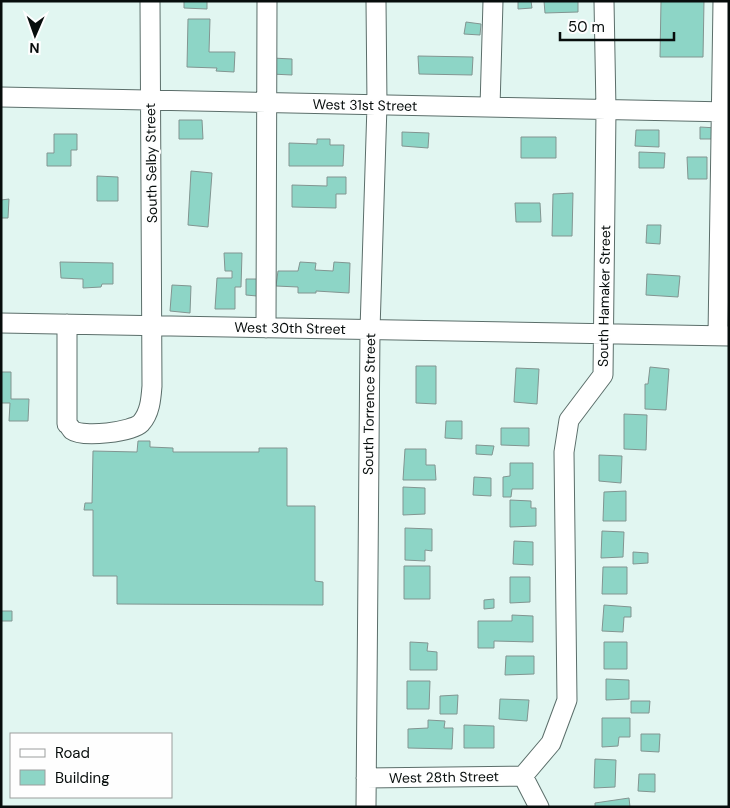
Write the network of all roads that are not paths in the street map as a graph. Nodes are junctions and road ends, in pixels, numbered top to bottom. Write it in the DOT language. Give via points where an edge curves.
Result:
graph roads {
  1 [pos="150,1"];
  2 [pos="267,1"];
  3 [pos="376,1"];
  4 [pos="493,1"];
  5 [pos="604,1"];
  6 [pos="723,1"];
  7 [pos="1,97"];
  8 [pos="150,100"];
  9 [pos="266,103"];
  10 [pos="377,105"];
  11 [pos="490,107"];
  12 [pos="606,110"];
  13 [pos="726,112"];
  14 [pos="1,323"];
  15 [pos="67,324"];
  16 [pos="153,326"];
  17 [pos="266,328"];
  18 [pos="370,330"];
  19 [pos="605,334"];
  20 [pos="724,336"];
  21 [pos="523,776"];
  22 [pos="366,778"];
  23 [pos="366,807"];
  24 [pos="539,807"];
  1 -- 8 [label="street, South Selby Street"];
  2 -- 9 [label="street"];
  3 -- 10 [label="street, South Torrence Street"];
  4 -- 11 [label="street"];
  5 -- 12 [label="street, South Hamaker Street"];
  6 -- 13 [label="street"];
  7 -- 8 [label="street, West 31st Street"];
  8 -- 9 [label="street, West 31st Street"];
  8 -- 16 [label="street, South Selby Street"];
  9 -- 10 [label="street, West 31st Street"];
  9 -- 17 [label="street"];
  10 -- 11 [label="street, West 31st Street"];
  10 -- 18 [label="street, South Torrence Street"];
  11 -- 12 [label="street, West 31st Street"];
  12 -- 13 [label="street, West 31st Street"];
  12 -- 19 [label="street, South Hamaker Street"];
  13 -- 20 [label="street"];
  14 -- 15 [label="street, West 30th Street"];
  15 -- 16 [label="street, West 30th Street"];
  15 -- 16 [label="street, South Selby Street" via="68,424 72,430 82,434 129,430 140,424 150,408"];
  16 -- 17 [label="street, West 30th Street"];
  17 -- 18 [label="street, West 30th Street"];
  18 -- 19 [label="street, West 30th Street"];
  18 -- 22 [label="street, South Torrence Street"];
  19 -- 20 [label="street, West 30th Street"];
  19 -- 21 [label="street, South Hamaker Street" via="603,375 568,420 564,452 567,700 551,743"];
  21 -- 22 [label="street, West 28th Street"];
  21 -- 24 [label="street"];
  22 -- 23 [label="street, South Torrence Street"];
}
